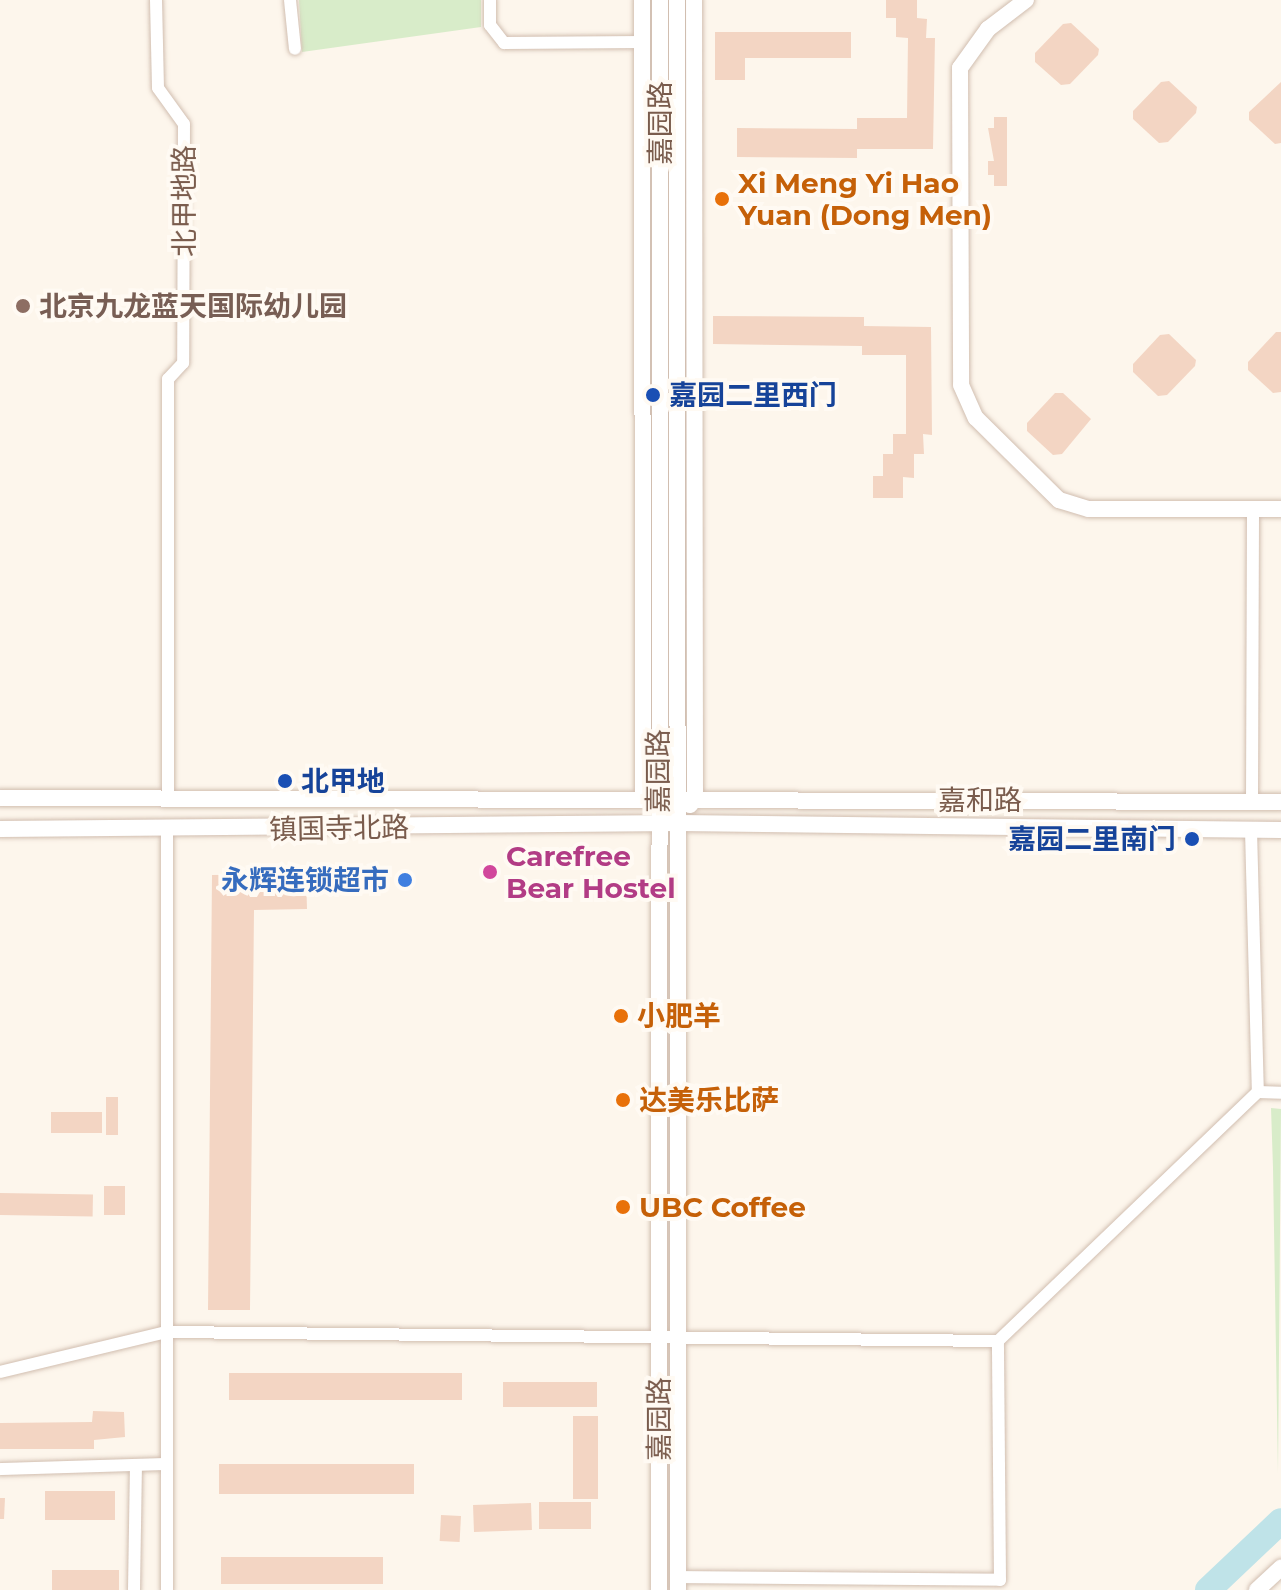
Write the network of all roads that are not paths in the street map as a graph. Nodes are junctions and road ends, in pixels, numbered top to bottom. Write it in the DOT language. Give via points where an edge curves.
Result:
graph roads {
  1 [pos="156,0"];
  2 [pos="290,0"];
  3 [pos="490,0"];
  4 [pos="642,0"];
  5 [pos="660,0"];
  6 [pos="677,0"];
  7 [pos="694,0"];
  8 [pos="1026,0"];
  9 [pos="642,42"];
  10 [pos="295,49"];
  11 [pos="1253,509"];
  12 [pos="1281,509"];
  13 [pos="650,797"];
  14 [pos="0,798"];
  15 [pos="168,798"];
  16 [pos="686,798"];
  17 [pos="1252,802"];
  18 [pos="1281,802"];
  19 [pos="679,823"];
  20 [pos="658,824"];
  21 [pos="0,829"];
  22 [pos="167,830"];
  23 [pos="1251,830"];
  24 [pos="1281,830"];
  25 [pos="1258,1092"];
  26 [pos="1281,1093"];
  27 [pos="167,1332"];
  28 [pos="658,1337"];
  29 [pos="677,1337"];
  30 [pos="998,1341"];
  31 [pos="0,1372"];
  32 [pos="167,1464"];
  33 [pos="136,1465"];
  34 [pos="0,1469"];
  35 [pos="1281,1568"];
  36 [pos="678,1583"];
  37 [pos="134,1590"];
  38 [pos="167,1590"];
  39 [pos="659,1590"];
  40 [pos="1257,1590"];
  1 -- 15 [label="street, 北甲地路" via="158,88 184,124 183,363 168,379"];
  2 -- 10 [label="street"];
  3 -- 9 [label="street" via="490,25 504,43"];
  4 -- 9 [label="street"];
  5 -- 13 [label="street, 嘉园路"];
  6 -- 16 [label="street, 嘉园路"];
  7 -- 16 [label="street"];
  8 -- 11 [label="street" via="988,29 960,68 961,385 976,418 1059,500 1089,509"];
  9 -- 13 [label="street"];
  11 -- 12 [label="street"];
  11 -- 17 [label="street"];
  13 -- 15 [label="street, 镇国寺北路"];
  13 -- 16 [label="street, 镇国寺北路"];
  13 -- 20 [label="street, 嘉园路"];
  14 -- 15 [label="street, 镇国寺北路"];
  16 -- 17 [label="street, 嘉和路"];
  16 -- 19 [label="street, 嘉园路"];
  17 -- 18 [label="street, 嘉和路"];
  19 -- 20 [label="street, 镇国寺北路"];
  19 -- 23 [label="street, 嘉和路"];
  19 -- 29 [label="street, 嘉园路"];
  20 -- 22 [label="street, 镇国寺北路"];
  20 -- 28 [label="street, 嘉园路"];
  21 -- 22 [label="street, 镇国寺北路"];
  22 -- 27 [label="street"];
  23 -- 24 [label="street, 嘉和路"];
  23 -- 25 [label="street"];
  25 -- 26 [label="street"];
  25 -- 30 [label="street"];
  27 -- 28 [label="street"];
  27 -- 31 [label="street"];
  27 -- 32 [label="street"];
  28 -- 29 [label="street"];
  28 -- 39 [label="street, 嘉园路"];
  29 -- 30 [label="street"];
  29 -- 36 [label="street, 嘉园路"];
  30 -- 36 [label="street" via="1000,1580"];
  32 -- 33 [label="street"];
  32 -- 38 [label="street"];
  33 -- 34 [label="street"];
  33 -- 37 [label="street"];
  35 -- 40 [label="street"];
}
